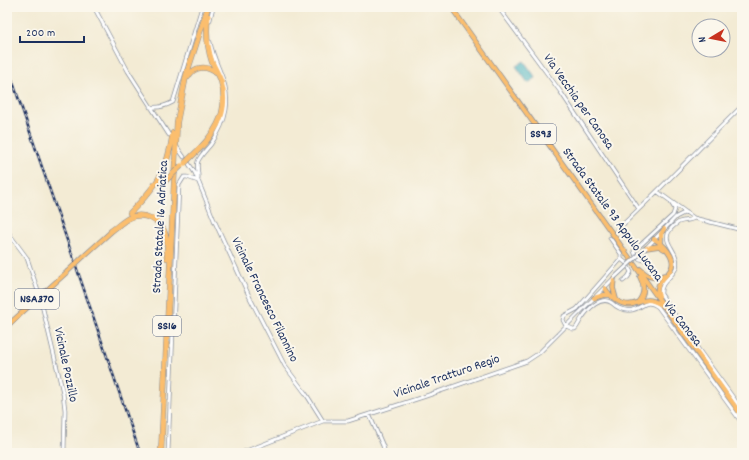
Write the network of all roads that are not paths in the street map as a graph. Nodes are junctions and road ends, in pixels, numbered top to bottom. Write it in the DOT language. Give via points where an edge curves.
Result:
graph roads {
  1 [pos="94,7"];
  2 [pos="202,7"];
  3 [pos="208,7"];
  4 [pos="213,7"];
  5 [pos="451,7"];
  6 [pos="498,7"];
  7 [pos="218,75"];
  8 [pos="180,105"];
  9 [pos="742,106"];
  10 [pos="150,107"];
  11 [pos="174,128"];
  12 [pos="169,135"];
  13 [pos="177,147"];
  14 [pos="186,162"];
  15 [pos="198,181"];
  16 [pos="658,192"];
  17 [pos="670,201"];
  18 [pos="681,208"];
  19 [pos="639,209"];
  20 [pos="686,212"];
  21 [pos="130,213"];
  22 [pos="676,217"];
  23 [pos="694,218"];
  24 [pos="664,229"];
  25 [pos="617,230"];
  26 [pos="742,230"];
  27 [pos="7,231"];
  28 [pos="111,231"];
  29 [pos="610,238"];
  30 [pos="654,238"];
  31 [pos="660,245"];
  32 [pos="646,248"];
  33 [pos="621,259"];
  34 [pos="644,259"];
  35 [pos="631,261"];
  36 [pos="167,265"];
  37 [pos="667,274"];
  38 [pos="614,278"];
  39 [pos="623,281"];
  40 [pos="605,288"];
  41 [pos="38,291"];
  42 [pos="612,295"];
  43 [pos="594,298"];
  44 [pos="637,303"];
  45 [pos="42,306"];
  46 [pos="665,307"];
  47 [pos="7,326"];
  48 [pos="566,326"];
  49 [pos="742,410"];
  50 [pos="369,414"];
  51 [pos="742,416"];
  52 [pos="324,421"];
  53 [pos="742,423"];
  54 [pos="64,453"];
  55 [pos="160,453"];
  56 [pos="168,453"];
  57 [pos="241,453"];
  58 [pos="385,453"];
  1 -- 10 [label="street" via="121,61"];
  2 -- 10 [label="street" via="173,102"];
  3 -- 7 [label="highway" via="207,41"];
  3 -- 8 [label="highway, Strada Statale 16 Adriatica / SS16" via="186,76"];
  3 -- 11 [label="highway, Strada Statale 16 Adriatica / SS16" via="184,76"];
  4 -- 15 [label="street" via="209,38 213,57 226,86 226,102 219,129 198,162"];
  5 -- 35 [label="main road, Strada Statale 93 Appulo Lucana / SS93"];
  6 -- 19 [label="street, Via Vecchia per Canosa" via="560,91"];
  7 -- 8 [label="highway, SS16" via="212,69 206,68 193,71 188,77"];
  7 -- 14 [label="highway" via="223,99 220,119 210,139"];
  8 -- 55 [label="highway, Strada Statale 16 Adriatica / SS16" via="175,152"];
  9 -- 16 [label="street" via="700,146"];
  10 -- 12 [label="street"];
  11 -- 21 [label="highway, SS16" via="162,174 154,187"];
  11 -- 36 [label="highway, Strada Statale 16 Adriatica / SS16"];
  13 -- 14 [label="street, Vicinale Francesco Filannino"];
  14 -- 15 [label="street, Vicinale Francesco Filannino"];
  14 -- 21 [label="highway, bridge"];
  15 -- 52 [label="street, Vicinale Francesco Filannino" via="236,267 285,366"];
  15 -- 56 [label="street" via="184,177 179,185"];
  16 -- 17 [label="street"];
  16 -- 19 [label="street"];
  17 -- 18 [label="street"];
  17 -- 34 [label="street" via="675,209 673,215 634,251 640,260"];
  18 -- 20 [label="street"];
  18 -- 22 [label="street"];
  19 -- 25 [label="street"];
  20 -- 22 [label="street"];
  20 -- 23 [label="street"];
  21 -- 28 [label="main road, NSA370"];
  22 -- 24 [label="street, Vicinale Tratturo Regio"];
  23 -- 26 [label="street"];
  23 -- 49 [label="street, Via Canosa" via="679,223 670,230 666,238 675,253 676,265 673,274 663,283 661,294"];
  24 -- 30 [label="street, Vicinale Tratturo Regio"];
  24 -- 31 [label="main road"];
  27 -- 41 [label="street" via="27,258"];
  28 -- 36 [label="highway, SS16" via="132,217 152,218 166,235"];
  28 -- 47 [label="main road, NSA370, bridge"];
  29 -- 33 [label="street" via="621,254"];
  30 -- 31 [label="main road"];
  30 -- 32 [label="street, Vicinale Tratturo Regio"];
  31 -- 32 [label="main road"];
  31 -- 37 [label="main road" via="667,250 672,259 671,269"];
  32 -- 38 [label="street, Vicinale Tratturo Regio, bridge"];
  33 -- 39 [label="street" via="630,272"];
  33 -- 48 [label="street" via="577,309 564,316"];
  35 -- 37 [label="main road" via="652,278"];
  35 -- 44 [label="main road" via="643,281 644,294"];
  35 -- 46 [label="main road, Strada Statale 93 Appulo Lucana / SS93"];
  36 -- 55 [label="highway, Strada Statale 16 Adriatica / SS16"];
  37 -- 46 [label="main road" via="658,287"];
  38 -- 40 [label="street, Vicinale Tratturo Regio"];
  38 -- 42 [label="main road"];
  40 -- 42 [label="main road"];
  40 -- 43 [label="street, Vicinale Tratturo Regio"];
  42 -- 43 [label="main road"];
  42 -- 44 [label="main road" via="626,305"];
  43 -- 48 [label="street, Vicinale Tratturo Regio"];
  44 -- 46 [label="main road" via="652,300"];
  45 -- 54 [label="street, Vicinale Pozzillo" via="64,399"];
  46 -- 51 [label="main road, Strada Statale 93 Appulo Lucana / SS93"];
  48 -- 50 [label="street, Vicinale Tratturo Regio" via="539,353 527,360"];
  48 -- 53 [label="street, Via Canosa" via="575,329 585,314 601,301 607,300 617,307 628,310 647,304 658,307"];
  50 -- 52 [label="street, Vicinale Tratturo Regio" via="348,421"];
  50 -- 58 [label="street"];
  52 -- 57 [label="street"];
}
